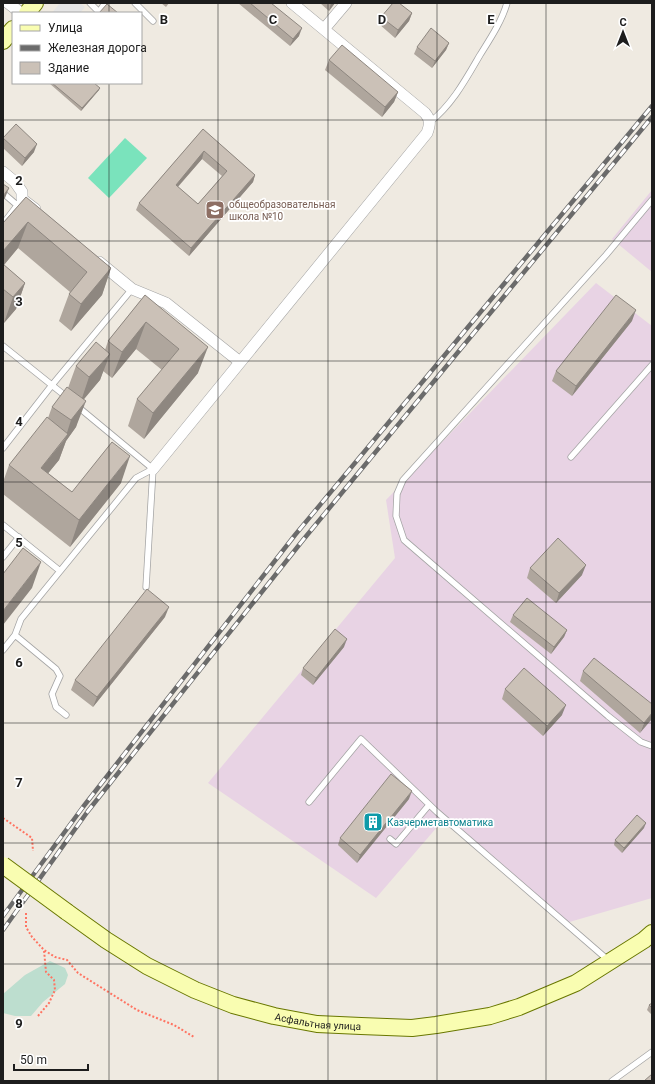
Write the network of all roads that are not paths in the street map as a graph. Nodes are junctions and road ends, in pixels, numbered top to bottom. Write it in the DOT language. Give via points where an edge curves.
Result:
graph roads {
  1 [pos="8,3"];
  2 [pos="35,3"];
  3 [pos="90,3"];
  4 [pos="105,3"];
  5 [pos="135,3"];
  6 [pos="292,3"];
  7 [pos="346,3"];
  8 [pos="508,3"];
  9 [pos="20,12"];
  10 [pos="28,12"];
  11 [pos="98,12"];
  12 [pos="153,21"];
  13 [pos="324,29"];
  14 [pos="12,30"];
  15 [pos="3,41"];
  16 [pos="430,122"];
  17 [pos="3,172"];
  18 [pos="3,192"];
  19 [pos="652,200"];
  20 [pos="20,202"];
  21 [pos="40,214"];
  22 [pos="3,224"];
  23 [pos="89,254"];
  24 [pos="132,289"];
  25 [pos="3,346"];
  26 [pos="240,362"];
  27 [pos="652,365"];
  28 [pos="52,385"];
  29 [pos="3,448"];
  30 [pos="570,457"];
  31 [pos="152,469"];
  32 [pos="3,525"];
  33 [pos="19,537"];
  34 [pos="3,558"];
  35 [pos="60,571"];
  36 [pos="146,586"];
  37 [pos="15,635"];
  38 [pos="3,650"];
  39 [pos="66,715"];
  40 [pos="652,746"];
  41 [pos="309,802"];
  42 [pos="429,805"];
  43 [pos="390,839"];
  44 [pos="3,865"];
  45 [pos="652,933"];
  46 [pos="610,961"];
  47 [pos="652,1052"];
  48 [pos="612,1081"];
  1 -- 9 [label="street"];
  2 -- 10 [label="main road"];
  3 -- 11 [label="lane"];
  4 -- 11 [label="lane"];
  5 -- 12 [label="lane"];
  6 -- 13 [label="street"];
  7 -- 13 [label="street"];
  8 -- 16 [label="lane" via="466,80 448,105"];
  13 -- 16 [label="street" via="425,113"];
  14 -- 15 [label="main road"];
  16 -- 26 [label="street" via="427,133"];
  17 -- 20 [label="street" via="22,192"];
  18 -- 20 [label="lane"];
  19 -- 40 [label="lane" via="403,480 397,494 396,516 404,540 608,716 642,742"];
  20 -- 21 [label="street"];
  20 -- 22 [label="lane"];
  23 -- 24 [label="street"];
  24 -- 26 [label="street" via="166,303"];
  24 -- 28 [label="lane"];
  25 -- 28 [label="lane"];
  26 -- 31 [label="street"];
  27 -- 30 [label="lane"];
  28 -- 29 [label="lane"];
  28 -- 31 [label="lane"];
  31 -- 35 [label="lane" via="136,478"];
  31 -- 36 [label="lane"];
  32 -- 33 [label="lane"];
  33 -- 34 [label="lane"];
  33 -- 35 [label="lane"];
  35 -- 37 [label="lane" via="20,619"];
  37 -- 38 [label="lane"];
  37 -- 39 [label="lane" via="56,669 60,676 52,694 56,707"];
  41 -- 42 [label="lane" via="361,739"];
  42 -- 43 [label="lane" via="396,844"];
  42 -- 46 [label="lane"];
  44 -- 46 [label="main road, Асфальтная улица, bridge" via="106,940 147,966 194,990 233,1005 317,1024 412,1028 490,1016 519,1007 576,982"];
  45 -- 46 [label="main road, Асфальтная улица"];
  47 -- 48 [label="lane"];
}
